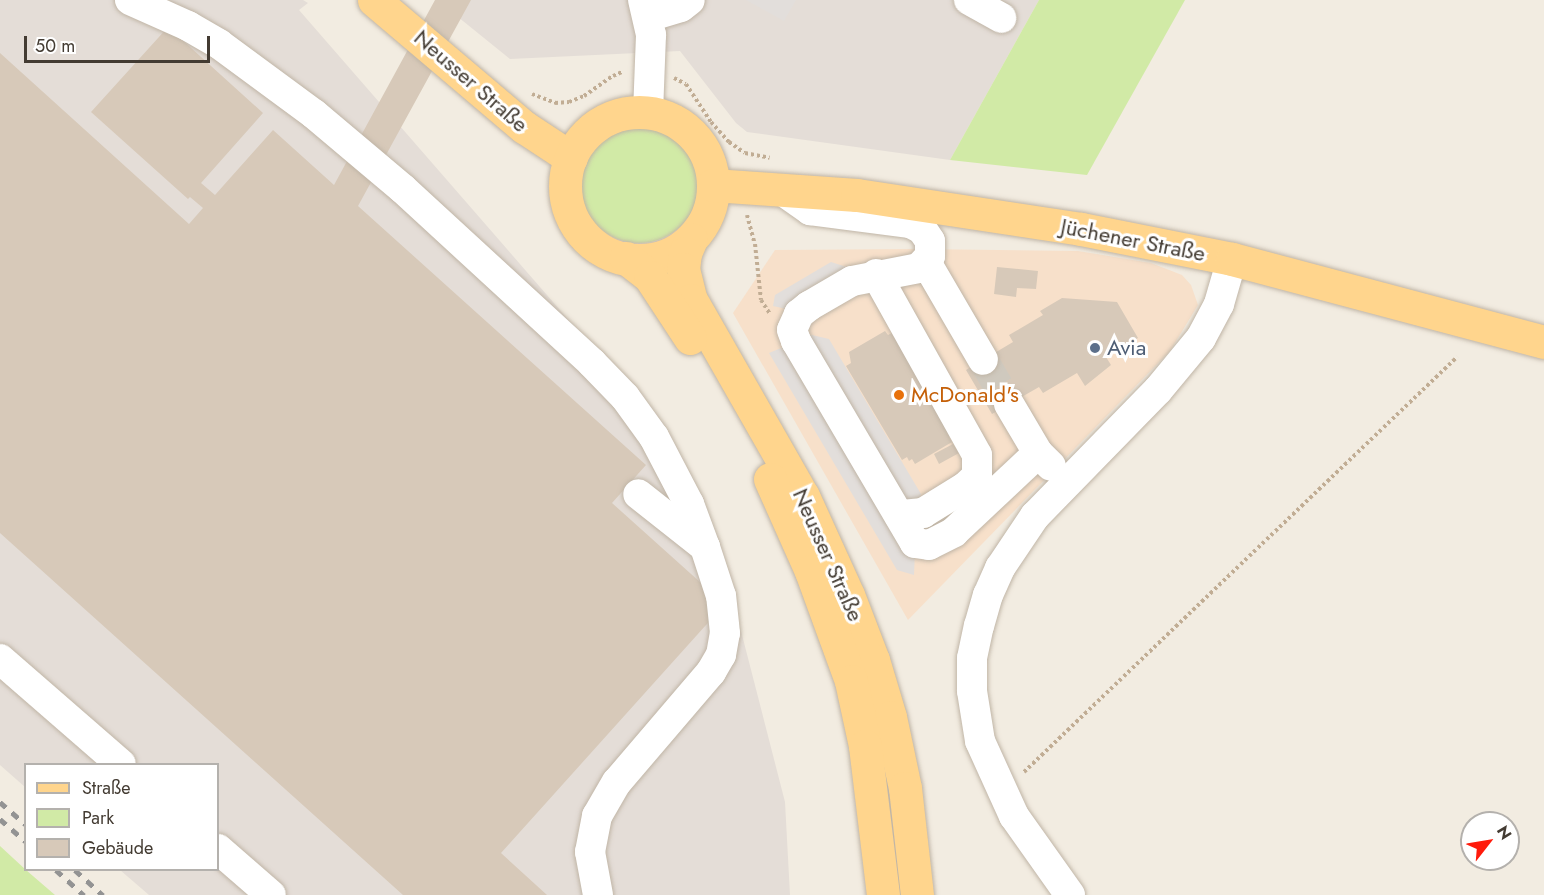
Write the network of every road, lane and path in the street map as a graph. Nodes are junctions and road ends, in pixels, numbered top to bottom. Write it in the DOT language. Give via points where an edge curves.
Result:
graph roads {
  1 [pos="130,0"];
  2 [pos="374,0"];
  3 [pos="690,0"];
  4 [pos="969,0"];
  5 [pos="645,8"];
  6 [pos="1001,18"];
  7 [pos="650,75"];
  8 [pos="527,91"];
  9 [pos="648,112"];
  10 [pos="750,154"];
  11 [pos="571,158"];
  12 [pos="778,174"];
  13 [pos="713,185"];
  14 [pos="746,187"];
  15 [pos="690,239"];
  16 [pos="626,258"];
  17 [pos="1232,259"];
  18 [pos="932,273"];
  19 [pos="876,274"];
  20 [pos="896,308"];
  21 [pos="793,324"];
  22 [pos="1544,342"];
  23 [pos="1457,357"];
  24 [pos="983,360"];
  25 [pos="1009,404"];
  26 [pos="1038,453"];
  27 [pos="1066,482"];
  28 [pos="638,494"];
  29 [pos="899,515"];
  30 [pos="705,547"];
  31 [pos="0,659"];
  32 [pos="119,763"];
  33 [pos="1002,793"];
  34 [pos="219,850"];
  35 [pos="271,895"];
  36 [pos="598,895"];
  37 [pos="883,895"];
  38 [pos="917,895"];
  39 [pos="1070,895"];
  1 -- 30 [label="street" via="219,44 314,114 403,189 592,363 625,397 654,437 689,504"];
  2 -- 11 [label="main road, Neusser Straße" via="525,127"];
  3 -- 5 [label="street" via="681,6"];
  4 -- 6 [label="street"];
  5 -- 7 [label="street" via="651,35"];
  7 -- 8 [label="path" via="618,73 569,102 548,101"];
  7 -- 9 [label="street"];
  7 -- 10 [label="path" via="681,80 725,139"];
  9 -- 11 [label="main road" via="627,112 598,125 579,143"];
  9 -- 13 [label="main road" via="669,118 694,137 706,154"];
  10 -- 12 [label="path"];
  10 -- 14 [label="path"];
  11 -- 16 [label="main road" via="566,194 573,217 595,245"];
  12 -- 14 [label="main road, Jüchener Straße"];
  12 -- 17 [label="main road, Jüchener Straße" via="873,197 1025,220"];
  12 -- 18 [label="street" via="810,210 903,221 922,229 930,241"];
  13 -- 14 [label="main road, Jüchener Straße"];
  13 -- 15 [label="main road" via="708,214"];
  14 -- 21 [label="path" via="746,210 755,244 761,300 772,316"];
  15 -- 16 [label="main road" via="663,255"];
  15 -- 38 [label="main road, Neusser Straße" via="683,269 692,300 806,503 873,660 905,788"];
  16 -- 37 [label="main road, Neusser Straße" via="654,282 715,380 764,466 812,571 844,656 859,713"];
  17 -- 22 [label="main road, Jüchener Straße"];
  17 -- 27 [label="street" via="1215,314 1191,350 1158,390"];
  18 -- 19 [label="street" via="914,270"];
  18 -- 20 [label="street"];
  18 -- 24 [label="street"];
  19 -- 20 [label="street"];
  19 -- 21 [label="street" via="831,292 809,306"];
  20 -- 29 [label="street" via="977,455 978,476 923,513"];
  21 -- 29 [label="street" via="796,341"];
  23 -- 33 [label="path"];
  25 -- 26 [label="street"];
  26 -- 27 [label="street"];
  26 -- 29 [label="street" via="962,525 938,542 917,545"];
  27 -- 33 [label="street" via="1026,529 1000,568 976,640 972,691 976,725"];
  28 -- 30 [label="street"];
  30 -- 36 [label="street" via="725,621 721,655 704,683 605,799 591,844 591,871"];
  31 -- 32 [label="street"];
  33 -- 39 [label="street" via="1033,846"];
  34 -- 35 [label="street"];
}
